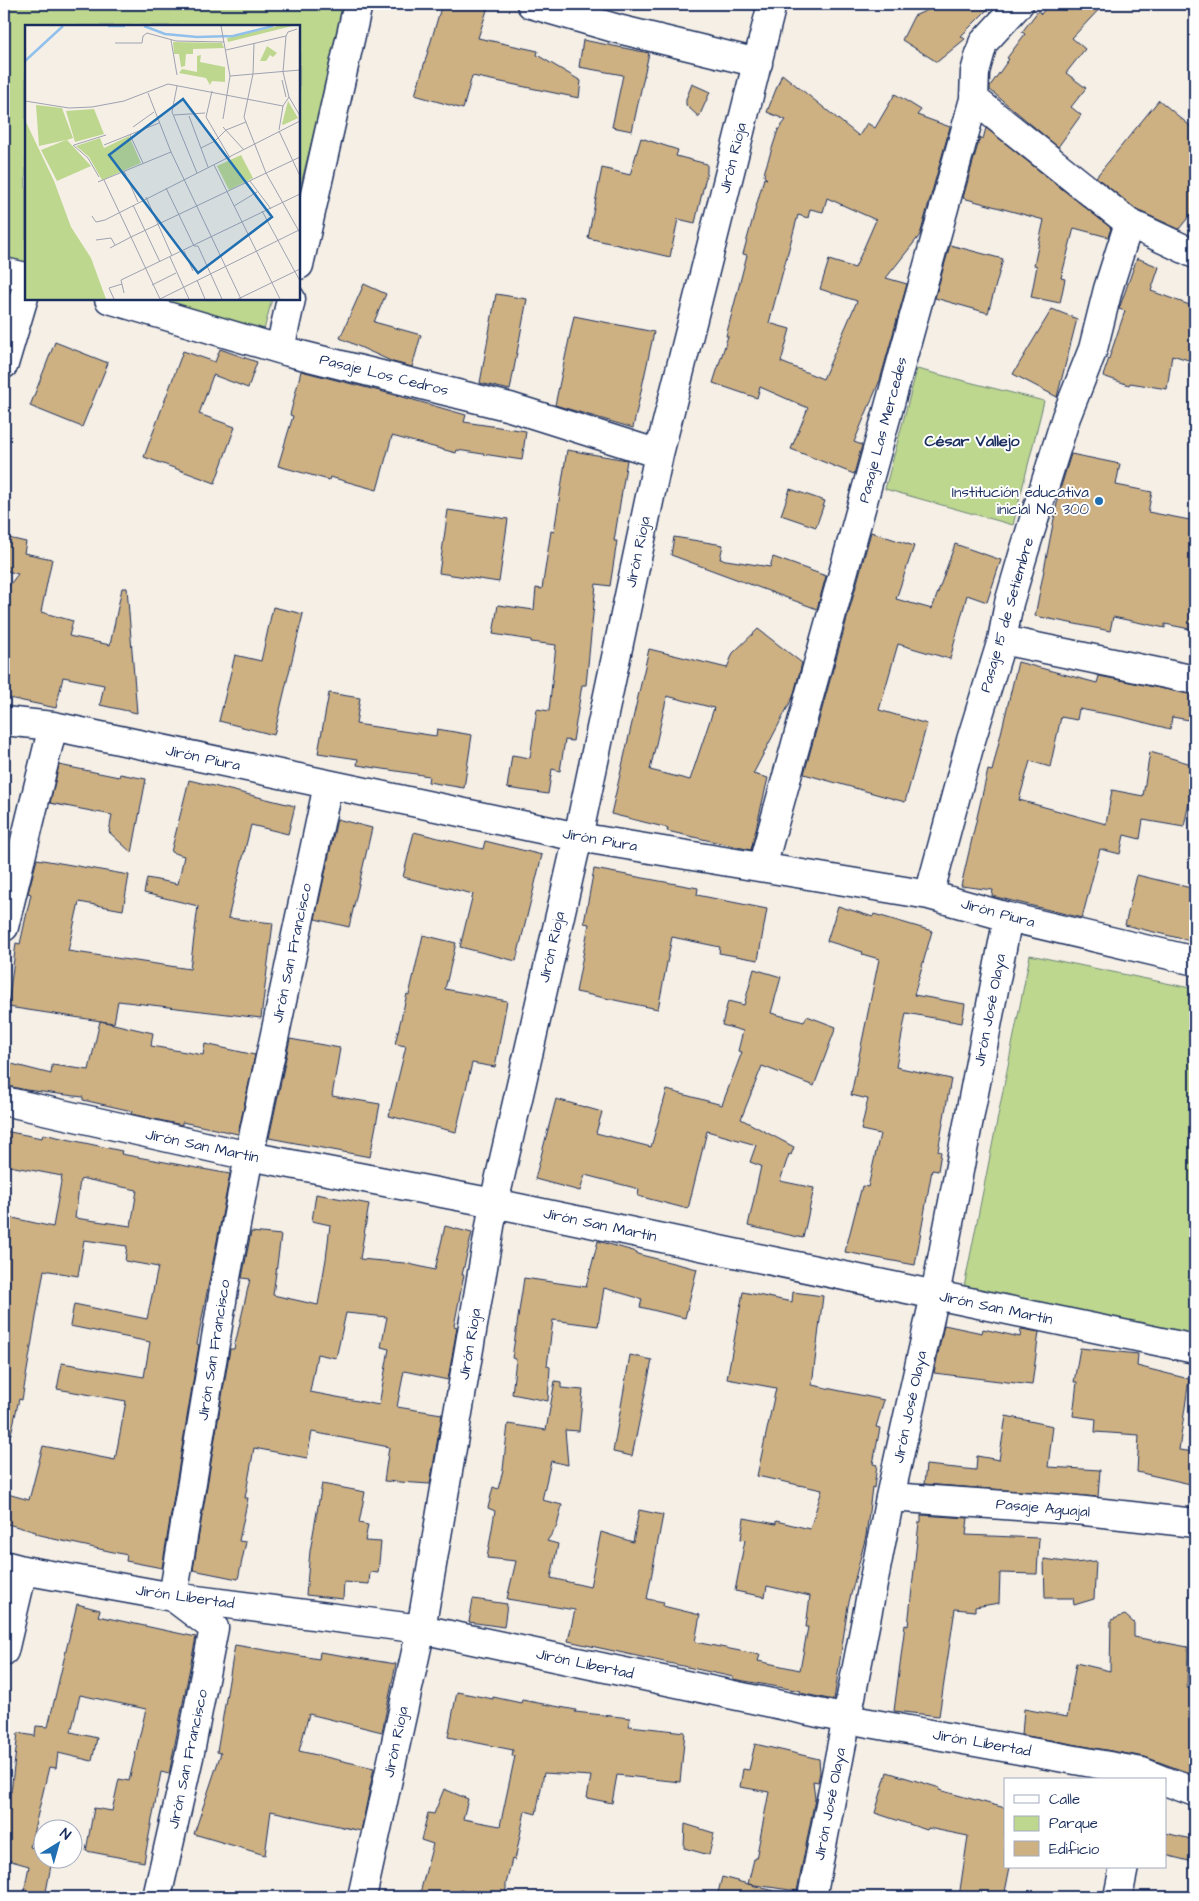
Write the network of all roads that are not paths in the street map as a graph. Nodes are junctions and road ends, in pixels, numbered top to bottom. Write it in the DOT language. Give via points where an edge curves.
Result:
graph roads {
  1 [pos="358,4"];
  2 [pos="531,4"];
  3 [pos="772,4"];
  4 [pos="1019,4"];
  5 [pos="758,63"];
  6 [pos="974,99"];
  7 [pos="1129,222"];
  8 [pos="1195,254"];
  9 [pos="300,261"];
  10 [pos="4,272"];
  11 [pos="25,277"];
  12 [pos="25,293"];
  13 [pos="112,300"];
  14 [pos="291,300"];
  15 [pos="280,349"];
  16 [pos="4,364"];
  17 [pos="659,454"];
  18 [pos="1002,640"];
  19 [pos="1195,680"];
  20 [pos="4,721"];
  21 [pos="53,726"];
  22 [pos="328,785"];
  23 [pos="578,837"];
  24 [pos="762,867"];
  25 [pos="929,895"];
  26 [pos="1008,917"];
  27 [pos="4,927"];
  28 [pos="1195,961"];
  29 [pos="4,1101"];
  30 [pos="249,1156"];
  31 [pos="494,1203"];
  32 [pos="935,1295"];
  33 [pos="1195,1349"];
  34 [pos="890,1497"];
  35 [pos="1195,1523"];
  36 [pos="14,1568"];
  37 [pos="173,1597"];
  38 [pos="421,1630"];
  39 [pos="4,1651"];
  40 [pos="847,1719"];
  41 [pos="1153,1778"];
  42 [pos="1166,1782"];
  43 [pos="1195,1792"];
  44 [pos="1124,1868"];
  45 [pos="157,1897"];
  46 [pos="362,1897"];
  47 [pos="812,1897"];
  48 [pos="1118,1897"];
  1 -- 9 [label="street"];
  2 -- 5 [label="street"];
  3 -- 5 [label="street, Jirón Rioja"];
  4 -- 6 [label="street, Pasaje Las Mercedes" via="983,43 975,72"];
  5 -- 17 [label="street, Jirón Rioja"];
  6 -- 7 [label="street"];
  6 -- 24 [label="street, Pasaje Las Mercedes"];
  7 -- 8 [label="street"];
  7 -- 18 [label="street, Pasaje 15 de Setiembre" via="1093,349 1066,418 1023,555"];
  10 -- 11 [label="street"];
  12 -- 16 [label="street"];
  13 -- 15 [label="street, Pasaje Los Cedros"];
  14 -- 15 [label="street"];
  15 -- 17 [label="street, Pasaje Los Cedros" via="510,407"];
  17 -- 23 [label="street, Jirón Rioja"];
  18 -- 19 [label="street"];
  18 -- 25 [label="street, Pasaje 15 de Setiembre"];
  20 -- 21 [label="street, Jirón Piura"];
  21 -- 22 [label="street, Jirón Piura"];
  21 -- 27 [label="street"];
  22 -- 23 [label="street, Jirón Piura"];
  22 -- 30 [label="street, Jirón San Francisco"];
  23 -- 24 [label="street, Jirón Piura"];
  23 -- 31 [label="street, Jirón Rioja"];
  24 -- 25 [label="street, Jirón Piura"];
  25 -- 26 [label="street, Jirón Piura"];
  26 -- 28 [label="street, Jirón Piura"];
  26 -- 32 [label="street, Jirón José Olaya"];
  29 -- 30 [label="street, Jirón San Martín"];
  30 -- 31 [label="street, Jirón San Martín"];
  30 -- 37 [label="street, Jirón San Francisco"];
  31 -- 32 [label="street, Jirón San Martín"];
  31 -- 38 [label="street, Jirón Rioja"];
  32 -- 33 [label="street, Jirón San Martín"];
  32 -- 34 [label="street, Jirón José Olaya"];
  34 -- 35 [label="street, Pasaje Aguajal" via="1076,1510"];
  34 -- 40 [label="street, Jirón José Olaya"];
  36 -- 37 [label="street, Jirón Libertad"];
  36 -- 39 [label="street"];
  37 -- 38 [label="street, Jirón Libertad"];
  37 -- 45 [label="street, Jirón San Francisco" via="214,1628"];
  38 -- 40 [label="street, Jirón Libertad"];
  38 -- 46 [label="street, Jirón Rioja"];
  40 -- 41 [label="street, Jirón Libertad"];
  40 -- 47 [label="street, Jirón José Olaya"];
  42 -- 43 [label="street, Jirón Libertad"];
  44 -- 48 [label="street"];
}
